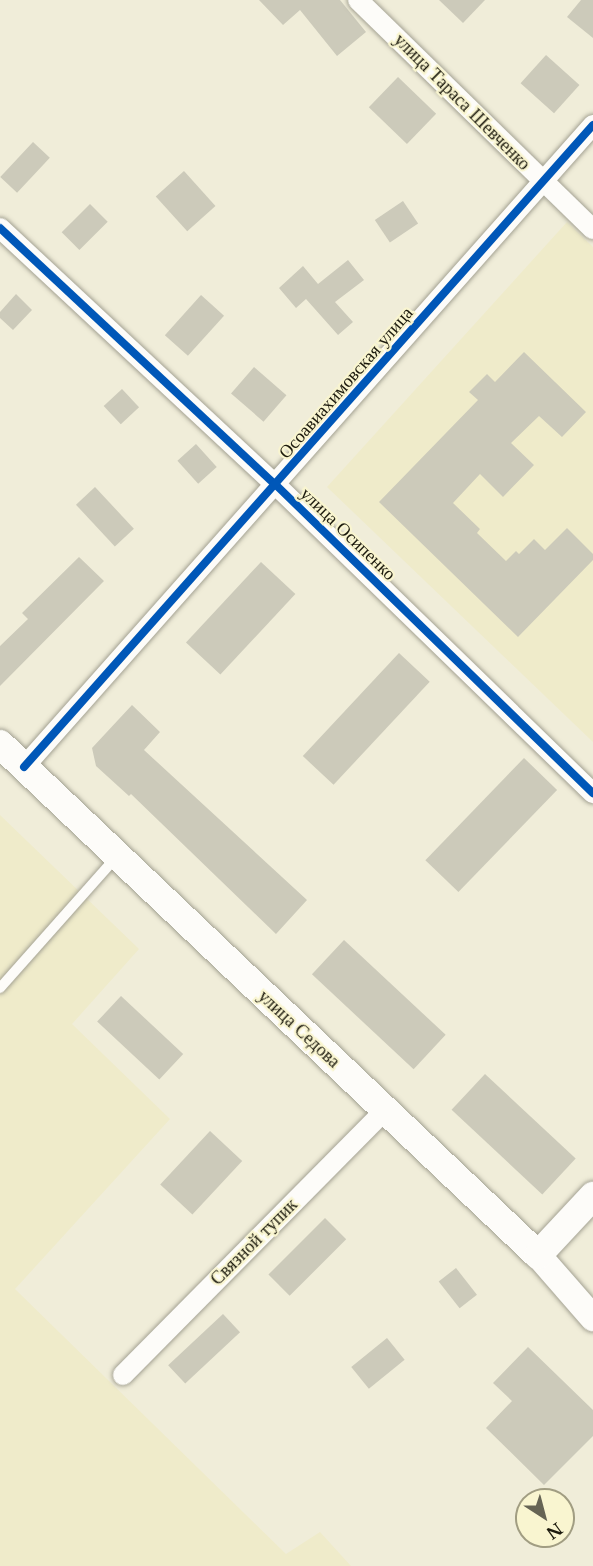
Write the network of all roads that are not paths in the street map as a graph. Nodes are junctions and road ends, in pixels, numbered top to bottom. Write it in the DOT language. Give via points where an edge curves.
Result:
graph roads {
  1 [pos="358,0"];
  2 [pos="593,126"];
  3 [pos="543,182"];
  4 [pos="0,228"];
  5 [pos="593,229"];
  6 [pos="276,485"];
  7 [pos="0,744"];
  8 [pos="24,767"];
  9 [pos="593,793"];
  10 [pos="117,856"];
  11 [pos="0,988"];
  12 [pos="385,1110"];
  13 [pos="593,1196"];
  14 [pos="538,1255"];
  15 [pos="593,1318"];
  16 [pos="123,1375"];
  1 -- 3 [label="street, улица Тараса Шевченко"];
  2 -- 3 [label="street, Осоавиахимовская улица"];
  3 -- 5 [label="street, улица Тараса Шевченко"];
  3 -- 6 [label="street, Осоавиахимовская улица"];
  4 -- 6 [label="street, улица Осипенко"];
  6 -- 8 [label="street, Осоавиахимовская улица"];
  6 -- 9 [label="street, улица Осипенко"];
  7 -- 8 [label="main road, улица Седова"];
  8 -- 10 [label="main road, улица Седова"];
  10 -- 11 [label="lane"];
  10 -- 12 [label="main road, улица Седова"];
  12 -- 14 [label="main road, улица Седова"];
  12 -- 16 [label="street, Связной тупик"];
  13 -- 14 [label="main road"];
  14 -- 15 [label="street, улица Седова"];
}
